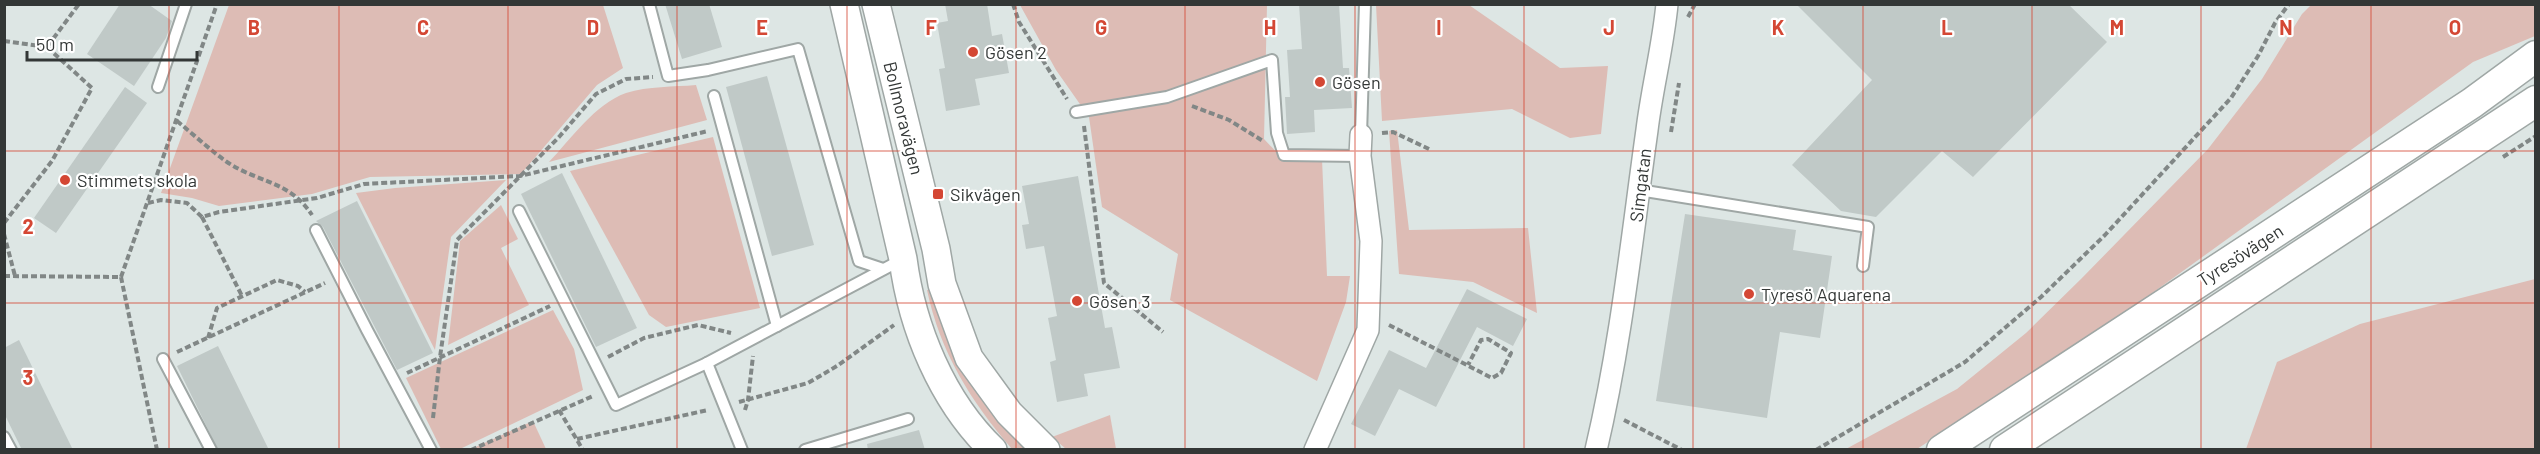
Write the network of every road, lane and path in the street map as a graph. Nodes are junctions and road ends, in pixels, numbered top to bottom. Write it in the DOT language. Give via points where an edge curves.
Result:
graph roads {
  1 [pos="79,4"];
  2 [pos="186,4"];
  3 [pos="217,4"];
  4 [pos="649,4"];
  5 [pos="844,4"];
  6 [pos="876,4"];
  7 [pos="1013,4"];
  8 [pos="1365,4"];
  9 [pos="1667,4"];
  10 [pos="2289,4"];
  11 [pos="4,42"];
  12 [pos="47,47"];
  13 [pos="2535,56"];
  14 [pos="158,87"];
  15 [pos="714,96"];
  16 [pos="1167,97"];
  17 [pos="2535,101"];
  18 [pos="1076,112"];
  19 [pos="177,121"];
  20 [pos="724,127"];
  21 [pos="1393,132"];
  22 [pos="1360,145"];
  23 [pos="1429,149"];
  24 [pos="1284,154"];
  25 [pos="1639,190"];
  26 [pos="302,200"];
  27 [pos="148,203"];
  28 [pos="519,211"];
  29 [pos="202,217"];
  30 [pos="4,223"];
  31 [pos="316,230"];
  32 [pos="4,234"];
  33 [pos="936,249"];
  34 [pos="893,264"];
  35 [pos="1863,266"];
  36 [pos="4,276"];
  37 [pos="15,276"];
  38 [pos="339,276"];
  39 [pos="121,277"];
  40 [pos="305,292"];
  41 [pos="242,296"];
  42 [pos="563,301"];
  43 [pos="896,324"];
  44 [pos="777,326"];
  45 [pos="1368,330"];
  46 [pos="1163,332"];
  47 [pos="208,338"];
  48 [pos="163,359"];
  49 [pos="707,363"];
  50 [pos="1467,365"];
  51 [pos="140,370"];
  52 [pos="393,380"];
  53 [pos="616,405"];
  54 [pos="725,406"];
  55 [pos="559,410"];
  56 [pos="1604,417"];
  57 [pos="908,419"];
  58 [pos="4,437"];
  59 [pos="577,439"];
  60 [pos="11,450"];
  61 [pos="156,450"];
  62 [pos="211,450"];
  63 [pos="432,450"];
  64 [pos="471,450"];
  65 [pos="583,450"];
  66 [pos="742,450"];
  67 [pos="806,450"];
  68 [pos="993,450"];
  69 [pos="1046,450"];
  70 [pos="1315,450"];
  71 [pos="1596,450"];
  72 [pos="1682,450"];
  73 [pos="1816,450"];
  74 [pos="1942,450"];
  75 [pos="2005,450"];
  1 -- 12 [label="path"];
  2 -- 14 [label="lane"];
  3 -- 19 [label="path"];
  4 -- 34 [label="lane" via="668,76 798,49 859,261"];
  5 -- 34 [label="street, Bollmoravägen"];
  6 -- 33 [label="street, Bollmoravägen"];
  7 -- 18 [label="path" via="1031,42"];
  8 -- 22 [label="lane"];
  9 -- 25 [label="street, Simgatan"];
  10 -- 73 [label="path" via="2231,98 2105,235 2041,297 1965,363"];
  11 -- 12 [label="path"];
  12 -- 30 [label="path" via="92,88 52,161"];
  13 -- 74 [label="main road, Tyresövägen" via="2422,136"];
  15 -- 20 [label="lane"];
  16 -- 18 [label="lane"];
  16 -- 24 [label="path" via="1229,120"];
  16 -- 24 [label="lane" via="1272,60 1277,133"];
  17 -- 75 [label="main road, Tyresövägen"];
  18 -- 46 [label="path" via="1086,129 1104,283"];
  19 -- 26 [label="path" via="228,162"];
  19 -- 27 [label="path"];
  20 -- 26 [label="path" via="520,176 364,184"];
  20 -- 44 [label="lane"];
  21 -- 23 [label="path"];
  22 -- 24 [label="lane"];
  22 -- 45 [label="street" via="1371,241"];
  25 -- 35 [label="lane" via="1868,227"];
  25 -- 56 [label="street, Simgatan"];
  26 -- 29 [label="path"];
  26 -- 31 [label="path"];
  27 -- 29 [label="path" via="187,203"];
  27 -- 39 [label="path"];
  28 -- 42 [label="lane"];
  29 -- 41 [label="path"];
  31 -- 38 [label="lane"];
  32 -- 37 [label="path"];
  33 -- 34 [label="street"];
  33 -- 69 [label="street, Bollmoravägen" via="942,284 969,358 1009,413"];
  34 -- 44 [label="lane"];
  34 -- 68 [label="street, Bollmoravägen" via="908,291 935,369 956,405"];
  36 -- 37 [label="path"];
  37 -- 39 [label="path"];
  38 -- 40 [label="path"];
  38 -- 52 [label="lane"];
  39 -- 51 [label="path"];
  40 -- 41 [label="path" via="277,280"];
  40 -- 47 [label="path"];
  41 -- 47 [label="path" via="217,308"];
  42 -- 52 [label="path"];
  42 -- 53 [label="lane"];
  43 -- 54 [label="path" via="808,383"];
  44 -- 49 [label="lane"];
  45 -- 50 [label="path" via="1387,325 1398,328"];
  45 -- 70 [label="street"];
  47 -- 48 [label="path"];
  48 -- 51 [label="path"];
  48 -- 62 [label="lane"];
  49 -- 53 [label="lane"];
  49 -- 54 [label="lane"];
  50 -- 50 [label="path" via="1492,378 1501,374 1511,353 1488,339 1481,340"];
  51 -- 61 [label="path"];
  52 -- 63 [label="lane"];
  53 -- 55 [label="path" via="591,395"];
  54 -- 59 [label="path"];
  54 -- 66 [label="lane"];
  55 -- 59 [label="path"];
  55 -- 64 [label="path"];
  56 -- 71 [label="street, Simgatan"];
  56 -- 72 [label="path" via="1620,418"];
  57 -- 67 [label="lane"];
  58 -- 60 [label="lane"];
  59 -- 65 [label="path"];
}
